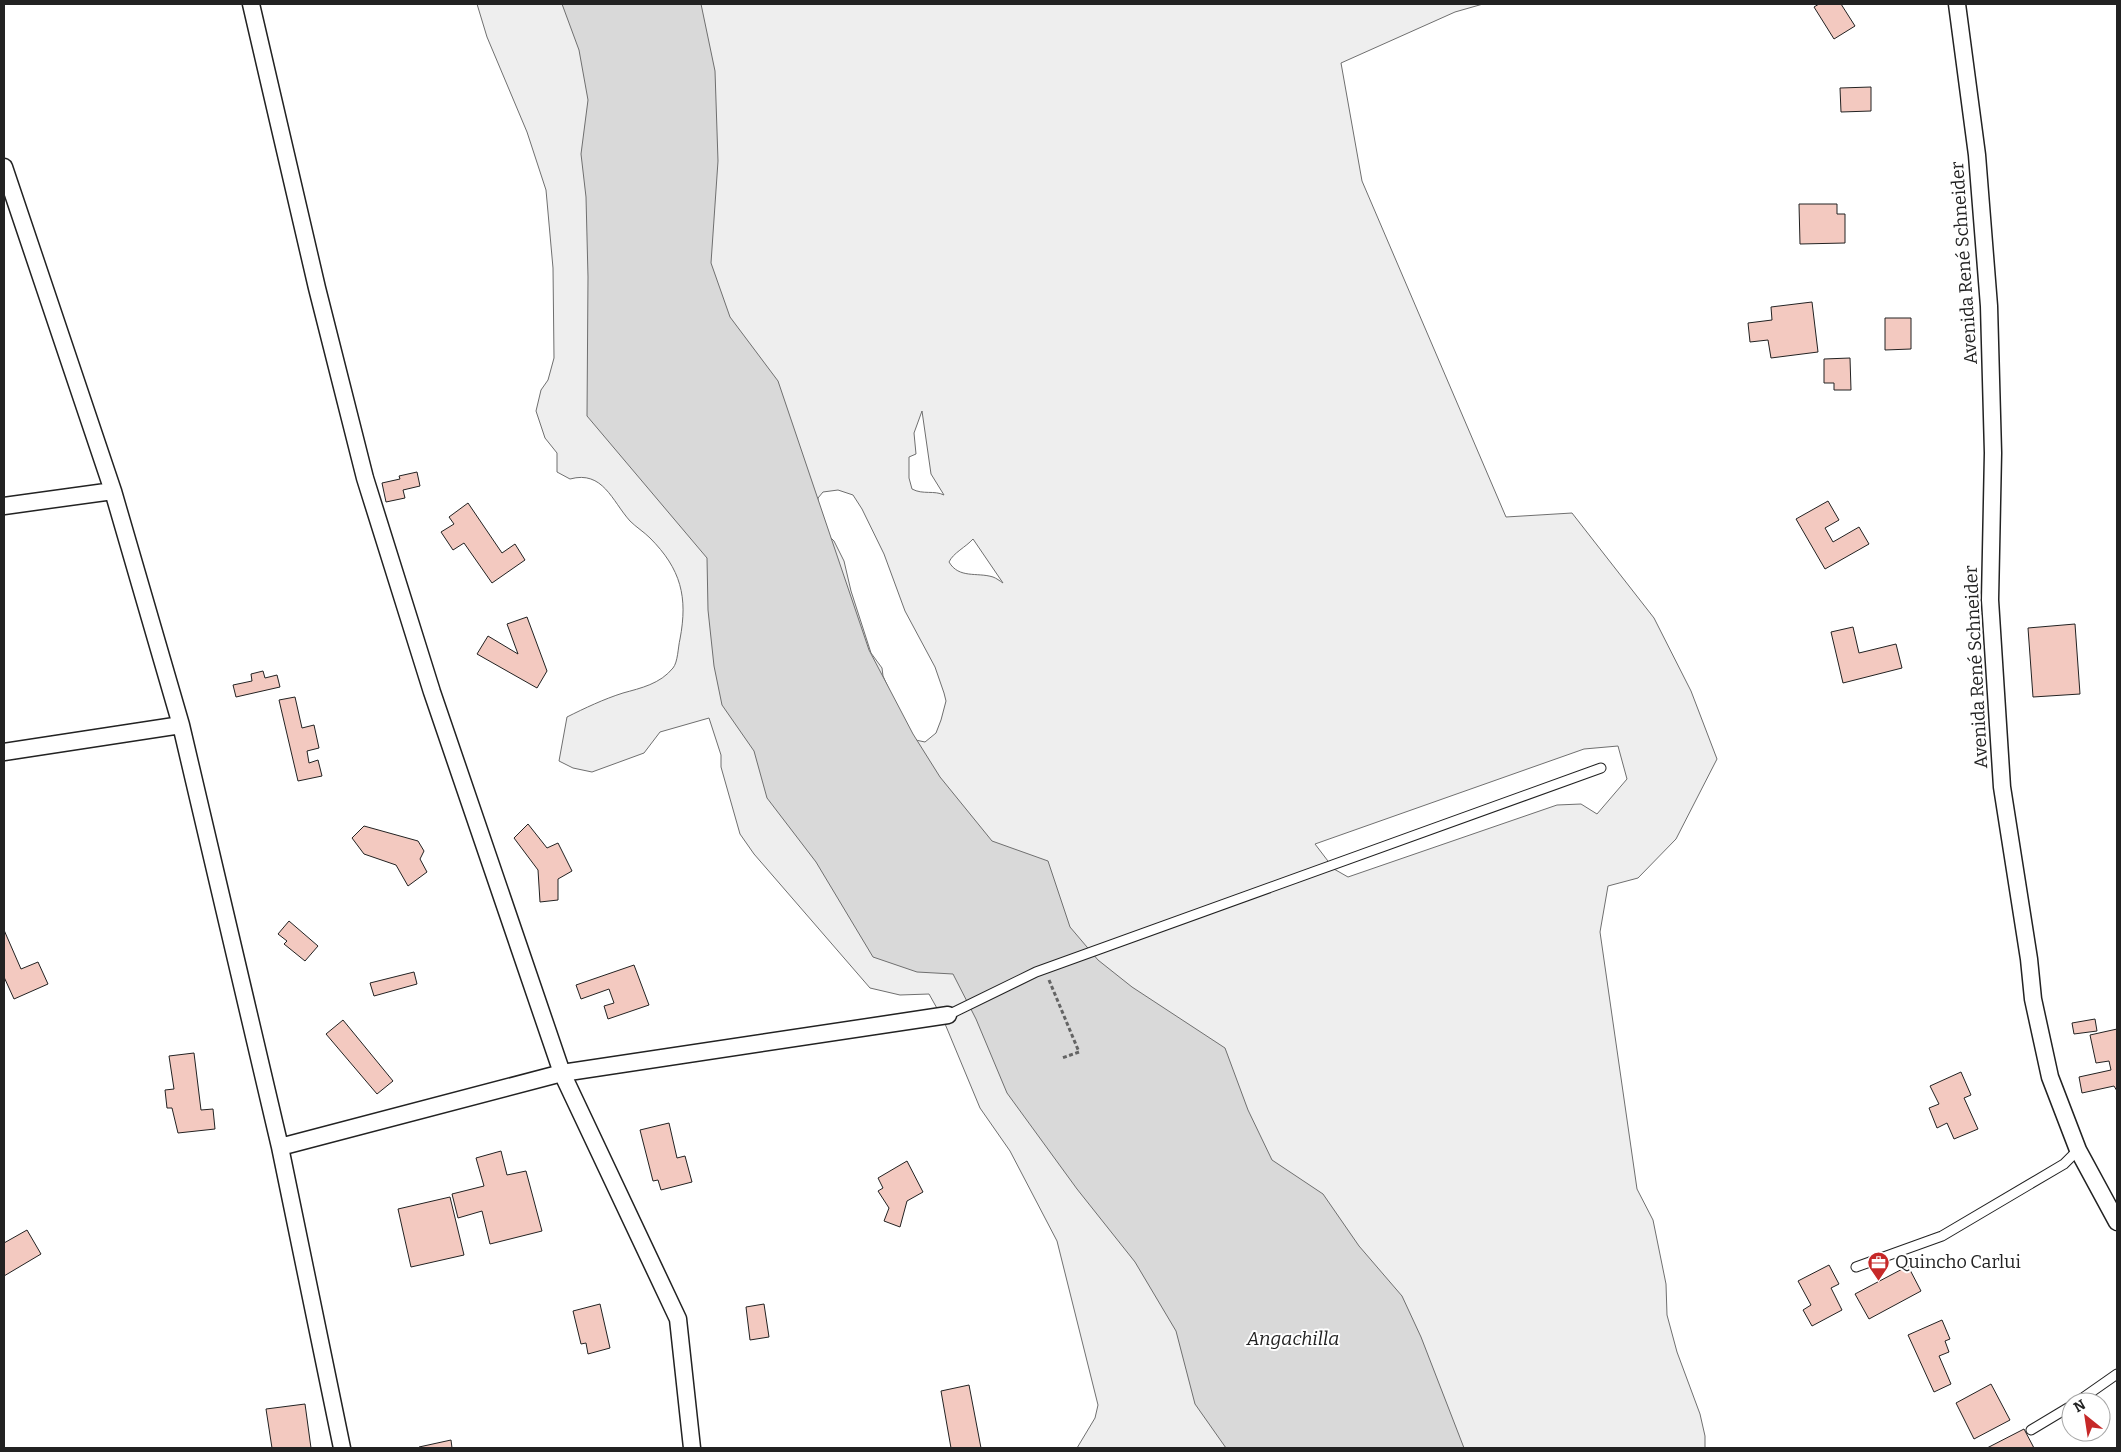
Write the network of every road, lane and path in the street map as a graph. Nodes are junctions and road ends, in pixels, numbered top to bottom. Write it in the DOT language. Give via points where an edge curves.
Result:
graph roads {
  1 [pos="251,4"];
  2 [pos="1957,4"];
  3 [pos="4,167"];
  4 [pos="10,206"];
  5 [pos="112,491"];
  6 [pos="4,506"];
  7 [pos="181,725"];
  8 [pos="4,752"];
  9 [pos="1601,768"];
  10 [pos="1045,969"];
  11 [pos="948,1015"];
  12 [pos="1062,1058"];
  13 [pos="562,1074"];
  14 [pos="280,1148"];
  15 [pos="2078,1150"];
  16 [pos="2117,1222"];
  17 [pos="1856,1267"];
  18 [pos="2117,1374"];
  19 [pos="2091,1392"];
  20 [pos="2061,1412"];
  21 [pos="2031,1430"];
  22 [pos="342,1448"];
  23 [pos="692,1448"];
  1 -- 13 [label="street" via="365,478 432,692"];
  2 -- 15 [label="street, Avenida René Schneider" via="1977,156 1989,297 1993,453 1990,600 2002,786 2040,1038 2050,1077"];
  3 -- 4 [label="street"];
  4 -- 5 [label="street"];
  5 -- 6 [label="street"];
  5 -- 7 [label="street"];
  7 -- 8 [label="street"];
  7 -- 14 [label="street"];
  9 -- 10 [label="lane"];
  10 -- 11 [label="lane"];
  10 -- 12 [label="path" via="1079,1052"];
  11 -- 13 [label="street"];
  13 -- 14 [label="street"];
  13 -- 23 [label="street" via="678,1319"];
  14 -- 22 [label="street"];
  15 -- 16 [label="street, Avenida René Schneider"];
  15 -- 17 [label="lane" via="2064,1164 1942,1236"];
  18 -- 19 [label="lane"];
  20 -- 21 [label="lane"];
}
